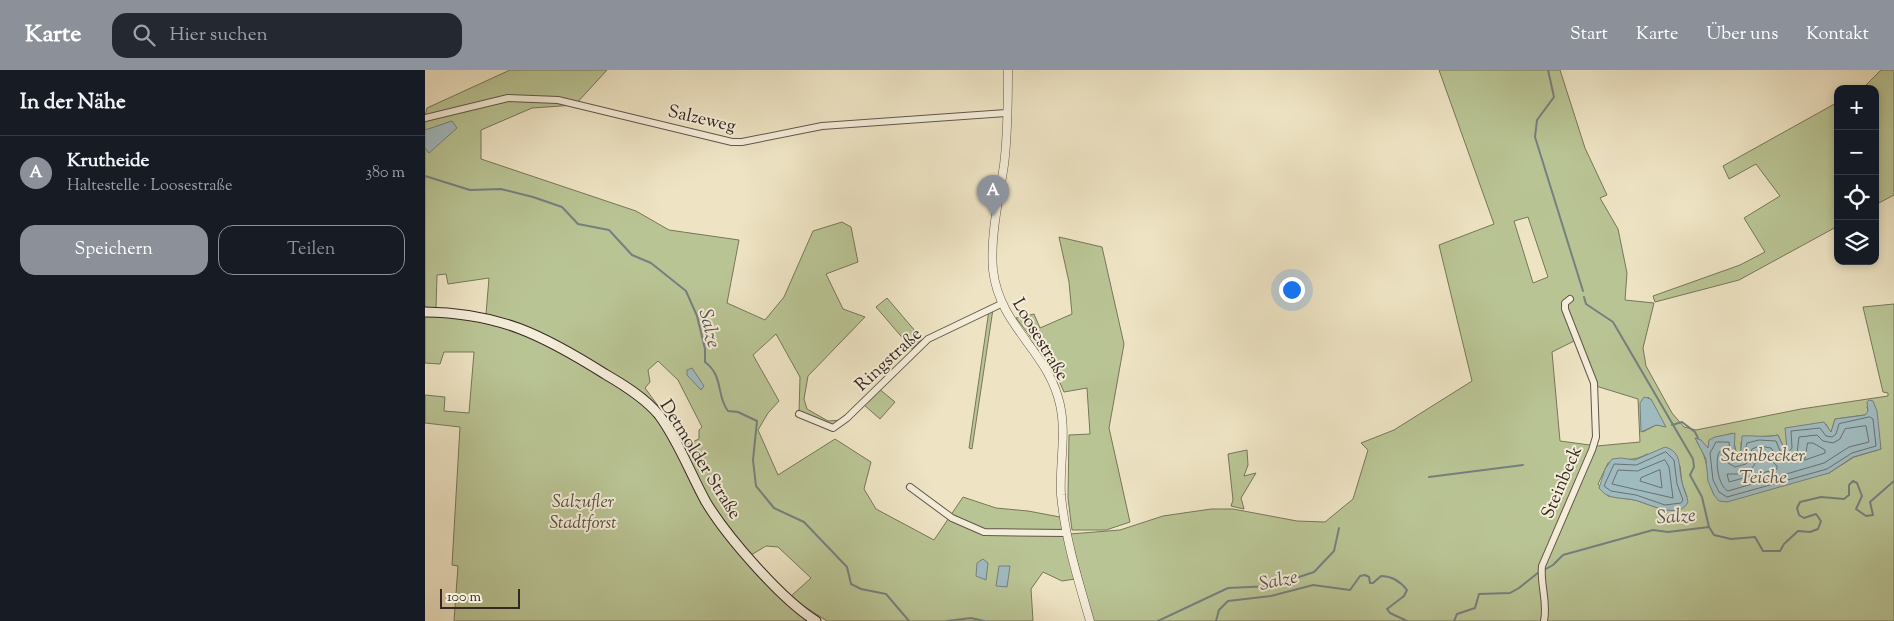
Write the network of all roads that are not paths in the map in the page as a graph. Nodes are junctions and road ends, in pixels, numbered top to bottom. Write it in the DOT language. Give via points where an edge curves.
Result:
graph roads {
  1 [pos="1008,70"];
  2 [pos="1006,113"];
  3 [pos="425,118"];
  4 [pos="1570,299"];
  5 [pos="1001,304"];
  6 [pos="425,312"];
  7 [pos="799,414"];
  8 [pos="910,487"];
  9 [pos="1067,532"];
  10 [pos="816,621"];
  11 [pos="1090,621"];
  12 [pos="1544,621"];
  1 -- 2 [label="street, Loosestraße"];
  2 -- 3 [label="street, Salzeweg" via="822,126 732,142 558,100 508,98"];
  2 -- 5 [label="street, Loosestraße" via="993,256"];
  4 -- 12 [label="street, Steinbeck" via="1565,303 1565,309 1594,383 1596,437 1542,566 1547,607"];
  5 -- 7 [label="street, Ringstraße" via="927,339 833,428"];
  5 -- 9 [label="street, Loosestraße" via="1044,364 1058,396 1063,430 1061,494"];
  6 -- 10 [label="main road, Detmolder Straße" via="480,317 527,330 563,347 640,398 662,421 721,523 784,596"];
  8 -- 9 [label="street" via="952,518 984,532"];
  9 -- 11 [label="street, Loosestraße"];
}
